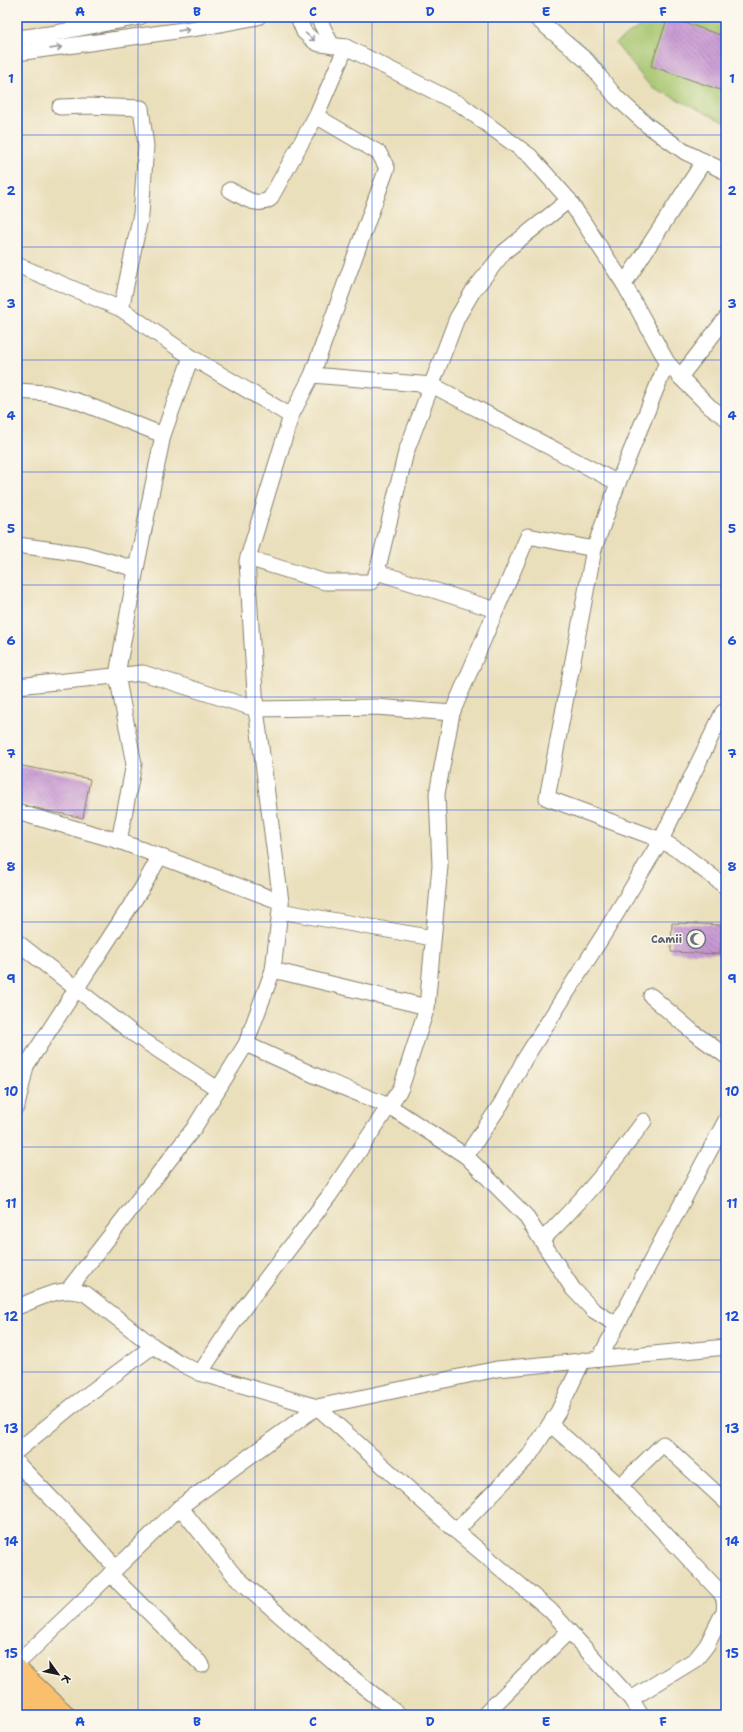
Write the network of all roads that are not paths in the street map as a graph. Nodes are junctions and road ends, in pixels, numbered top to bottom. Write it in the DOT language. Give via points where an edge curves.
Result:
graph roads {
  1 [pos="140,17"];
  2 [pos="258,17"];
  3 [pos="298,17"];
  4 [pos="318,17"];
  5 [pos="535,17"];
  6 [pos="17,38"];
  7 [pos="339,46"];
  8 [pos="17,53"];
  9 [pos="60,107"];
  10 [pos="316,116"];
  11 [pos="704,161"];
  12 [pos="726,172"];
  13 [pos="230,190"];
  14 [pos="569,200"];
  15 [pos="17,265"];
  16 [pos="624,284"];
  17 [pos="121,308"];
  18 [pos="726,318"];
  19 [pos="191,357"];
  20 [pos="667,362"];
  21 [pos="312,375"];
  22 [pos="680,377"];
  23 [pos="432,385"];
  24 [pos="17,390"];
  25 [pos="291,416"];
  26 [pos="726,418"];
  27 [pos="163,435"];
  28 [pos="618,483"];
  29 [pos="17,545"];
  30 [pos="594,549"];
  31 [pos="248,558"];
  32 [pos="136,569"];
  33 [pos="377,572"];
  34 [pos="496,610"];
  35 [pos="117,675"];
  36 [pos="17,686"];
  37 [pos="256,709"];
  38 [pos="725,711"];
  39 [pos="452,713"];
  40 [pos="17,812"];
  41 [pos="661,840"];
  42 [pos="119,841"];
  43 [pos="160,856"];
  44 [pos="726,887"];
  45 [pos="280,907"];
  46 [pos="433,938"];
  47 [pos="17,942"];
  48 [pos="273,970"];
  49 [pos="76,989"];
  50 [pos="651,996"];
  51 [pos="427,1007"];
  52 [pos="246,1044"];
  53 [pos="726,1056"];
  54 [pos="21,1065"];
  55 [pos="218,1089"];
  56 [pos="17,1106"];
  57 [pos="389,1106"];
  58 [pos="726,1120"];
  59 [pos="644,1121"];
  60 [pos="466,1156"];
  61 [pos="542,1240"];
  62 [pos="68,1290"];
  63 [pos="17,1306"];
  64 [pos="617,1325"];
  65 [pos="152,1346"];
  66 [pos="726,1347"];
  67 [pos="599,1359"];
  68 [pos="584,1360"];
  69 [pos="200,1373"];
  70 [pos="318,1407"];
  71 [pos="550,1424"];
  72 [pos="17,1451"];
  73 [pos="17,1463"];
  74 [pos="620,1486"];
  75 [pos="726,1502"];
  76 [pos="180,1507"];
  77 [pos="456,1531"];
  78 [pos="113,1571"];
  79 [pos="569,1631"];
  80 [pos="17,1664"];
  81 [pos="202,1664"];
  82 [pos="17,1670"];
  83 [pos="17,1692"];
  84 [pos="631,1699"];
  85 [pos="43,1715"];
  86 [pos="66,1715"];
  87 [pos="399,1715"];
  88 [pos="484,1715"];
  89 [pos="641,1715"];
  1 -- 6 [label="street"];
  8 -- 2 [label="street, one-way" via="205,27"];
  3 -- 7 [label="street, one-way" via="300,25 309,37 320,44"];
  4 -- 7 [label="street"];
  5 -- 11 [label="street" via="587,61 616,97 636,116 685,152"];
  7 -- 10 [label="street"];
  7 -- 14 [label="street" via="461,105 530,156"];
  9 -- 17 [label="street" via="141,108 146,146 141,214"];
  10 -- 13 [label="street" via="270,199 255,203"];
  10 -- 21 [label="street" via="379,153 387,168"];
  11 -- 12 [label="street"];
  11 -- 16 [label="street"];
  14 -- 16 [label="street"];
  14 -- 23 [label="street" via="504,252 472,290 457,318"];
  15 -- 17 [label="street"];
  16 -- 20 [label="street"];
  17 -- 19 [label="street"];
  18 -- 22 [label="street"];
  19 -- 25 [label="street"];
  19 -- 27 [label="street"];
  20 -- 22 [label="street"];
  20 -- 28 [label="street"];
  21 -- 23 [label="street"];
  21 -- 25 [label="street"];
  22 -- 26 [label="street"];
  23 -- 28 [label="street"];
  23 -- 33 [label="street" via="406,452"];
  24 -- 27 [label="street" via="48,393 77,401"];
  25 -- 31 [label="street"];
  27 -- 32 [label="street"];
  28 -- 30 [label="street"];
  29 -- 32 [label="street" via="84,554"];
  30 -- 34 [label="street" via="528,536"];
  30 -- 41 [label="street" via="547,798"];
  31 -- 33 [label="street" via="326,582 371,582"];
  31 -- 37 [label="street"];
  32 -- 35 [label="street"];
  33 -- 34 [label="street"];
  34 -- 39 [label="street"];
  35 -- 36 [label="street"];
  35 -- 37 [label="street" via="143,673"];
  35 -- 42 [label="street" via="134,764"];
  37 -- 39 [label="street" via="376,707"];
  37 -- 45 [label="street"];
  38 -- 41 [label="street"];
  39 -- 46 [label="street" via="437,794 440,866"];
  40 -- 42 [label="street"];
  41 -- 44 [label="street"];
  41 -- 60 [label="street" via="524,1060 501,1104"];
  42 -- 43 [label="street"];
  43 -- 45 [label="street"];
  43 -- 49 [label="street"];
  45 -- 46 [label="street"];
  45 -- 48 [label="street"];
  46 -- 51 [label="street"];
  47 -- 49 [label="street"];
  48 -- 51 [label="street"];
  48 -- 52 [label="street"];
  49 -- 54 [label="street"];
  49 -- 55 [label="street" via="135,1035"];
  50 -- 53 [label="street" via="694,1033"];
  51 -- 57 [label="street" via="401,1088"];
  52 -- 55 [label="street"];
  52 -- 57 [label="street"];
  54 -- 56 [label="street"];
  55 -- 62 [label="street" via="194,1128"];
  57 -- 60 [label="street"];
  57 -- 69 [label="street" via="329,1196 240,1313"];
  58 -- 64 [label="street"];
  59 -- 61 [label="street" via="591,1190"];
  60 -- 61 [label="street" via="525,1215"];
  61 -- 64 [label="street" via="573,1289 593,1310"];
  62 -- 63 [label="street"];
  62 -- 65 [label="street" via="86,1294"];
  64 -- 67 [label="street"];
  65 -- 69 [label="street"];
  65 -- 72 [label="street"];
  66 -- 67 [label="street"];
  67 -- 68 [label="street"];
  68 -- 70 [label="street" via="497,1369"];
  68 -- 71 [label="street"];
  69 -- 70 [label="street"];
  70 -- 76 [label="street"];
  70 -- 77 [label="street"];
  71 -- 74 [label="street"];
  71 -- 77 [label="street" via="529,1456"];
  73 -- 78 [label="street" via="86,1533"];
  74 -- 75 [label="street" via="664,1444"];
  74 -- 84 [label="street" via="720,1592 725,1604 724,1612 708,1645 696,1659"];
  76 -- 78 [label="street"];
  76 -- 87 [label="street" via="234,1576"];
  77 -- 79 [label="street" via="550,1610"];
  78 -- 80 [label="street"];
  78 -- 81 [label="street"];
  79 -- 84 [label="street"];
  79 -- 88 [label="street"];
  82 -- 86 [label="main road"];
  83 -- 85 [label="main road"];
  84 -- 89 [label="street"];
}
